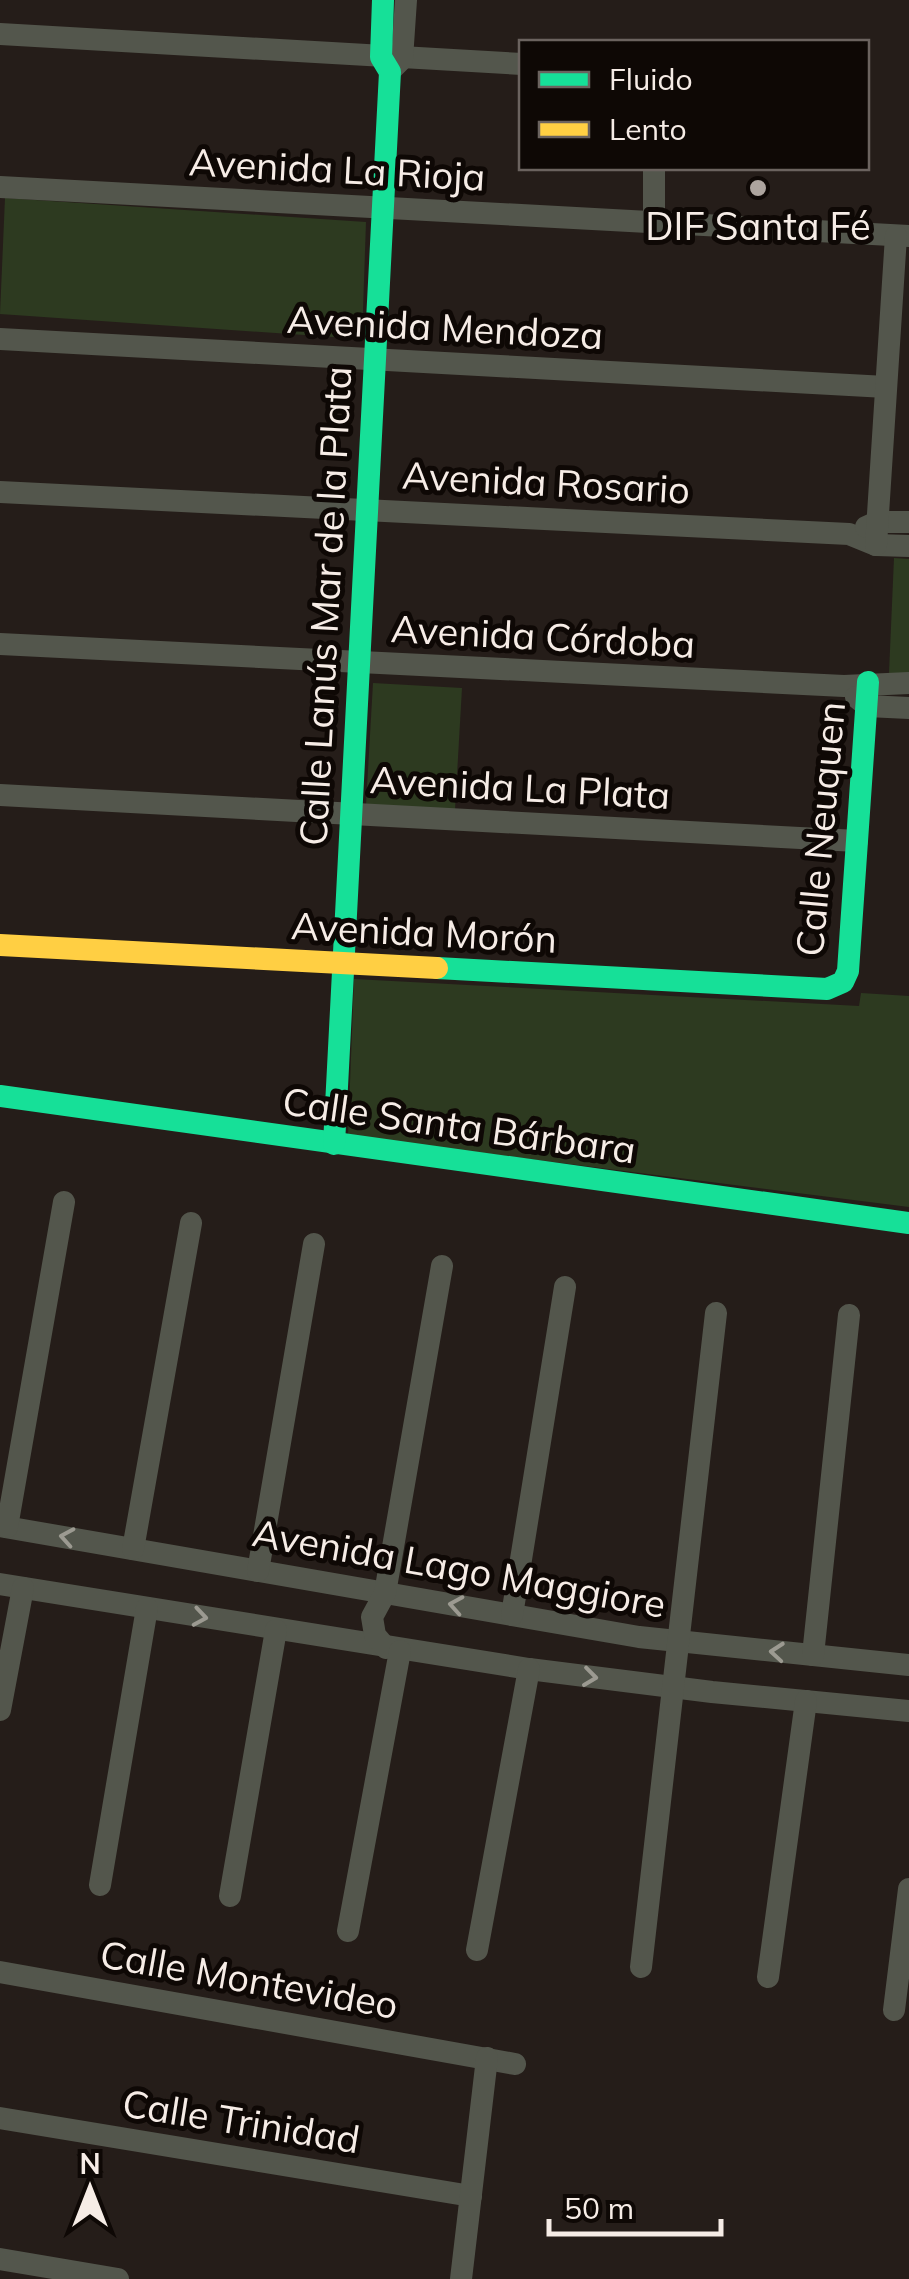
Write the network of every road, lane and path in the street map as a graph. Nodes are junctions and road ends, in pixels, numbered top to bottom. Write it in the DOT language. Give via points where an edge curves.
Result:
graph roads {
  1 [pos="383,0"];
  2 [pos="406,0"];
  3 [pos="0,34"];
  4 [pos="391,63"];
  5 [pos="519,64"];
  6 [pos="654,170"];
  7 [pos="0,187"];
  8 [pos="382,208"];
  9 [pos="654,222"];
  10 [pos="902,236"];
  11 [pos="0,339"];
  12 [pos="374,359"];
  13 [pos="886,386"];
  14 [pos="0,492"];
  15 [pos="366,510"];
  16 [pos="909,522"];
  17 [pos="876,534"];
  18 [pos="909,546"];
  19 [pos="0,644"];
  20 [pos="358,664"];
  21 [pos="909,683"];
  22 [pos="868,694"];
  23 [pos="909,708"];
  24 [pos="0,795"];
  25 [pos="350,814"];
  26 [pos="857,841"];
  27 [pos="0,945"];
  28 [pos="342,964"];
  29 [pos="842,982"];
  30 [pos="0,1096"];
  31 [pos="334,1144"];
  32 [pos="64,1202"];
  33 [pos="909,1223"];
  34 [pos="191,1224"];
  35 [pos="314,1244"];
  36 [pos="442,1266"];
  37 [pos="566,1287"];
  38 [pos="716,1313"];
  39 [pos="848,1316"];
  40 [pos="4,1526"];
  41 [pos="133,1549"];
  42 [pos="258,1570"];
  43 [pos="12,1586"];
  44 [pos="385,1593"];
  45 [pos="147,1608"];
  46 [pos="512,1615"];
  47 [pos="276,1630"];
  48 [pos="679,1642"];
  49 [pos="393,1649"];
  50 [pos="813,1655"];
  51 [pos="909,1665"];
  52 [pos="529,1669"];
  53 [pos="675,1687"];
  54 [pos="806,1701"];
  55 [pos="0,1710"];
  56 [pos="909,1712"];
  57 [pos="100,1885"];
  58 [pos="909,1889"];
  59 [pos="230,1896"];
  60 [pos="348,1931"];
  61 [pos="476,1950"];
  62 [pos="642,1967"];
  63 [pos="0,1972"];
  64 [pos="768,1976"];
  65 [pos="894,2010"];
  66 [pos="487,2058"];
  67 [pos="516,2064"];
  68 [pos="0,2118"];
  69 [pos="471,2196"];
  70 [pos="0,2259"];
  71 [pos="118,2279"];
  72 [pos="462,2279"];
  1 -- 4 [label="street, Calle Lanús Mar de la Plata"];
  2 -- 4 [label="street, Calle Lanús Mar de la Plata"];
  3 -- 4 [label="street"];
  4 -- 5 [label="street"];
  4 -- 8 [label="street, Calle Lanús Mar de la Plata"];
  6 -- 9 [label="street"];
  7 -- 8 [label="street, Avenida La Rioja"];
  8 -- 9 [label="street, Avenida La Rioja"];
  8 -- 12 [label="street, Calle Lanús Mar de la Plata"];
  9 -- 10 [label="street, Avenida La Rioja"];
  10 -- 13 [label="street"];
  11 -- 12 [label="street, Avenida Mendoza"];
  12 -- 13 [label="street, Avenida Mendoza"];
  12 -- 15 [label="street, Calle Lanús Mar de la Plata"];
  13 -- 17 [label="street"];
  14 -- 15 [label="street, Avenida Rosario"];
  15 -- 17 [label="street, Avenida Rosario"];
  15 -- 20 [label="street, Calle Lanús Mar de la Plata"];
  16 -- 17 [label="street, Avenida Rosario"];
  17 -- 18 [label="street, Avenida Rosario"];
  19 -- 20 [label="street, Avenida Córdoba"];
  20 -- 22 [label="street, Avenida Córdoba" via="844,686"];
  20 -- 25 [label="street, Calle Lanús Mar de la Plata"];
  21 -- 22 [label="street, Avenida Córdoba"];
  22 -- 23 [label="street, Avenida Córdoba"];
  22 -- 26 [label="street, Calle Neuquen"];
  24 -- 25 [label="street, Avenida La Plata"];
  25 -- 26 [label="street, Avenida La Plata"];
  25 -- 28 [label="street, Calle Lanús Mar de la Plata"];
  26 -- 29 [label="street, Calle Neuquen"];
  27 -- 28 [label="street, Avenida Morón"];
  28 -- 29 [label="street, Avenida Morón" via="827,989"];
  28 -- 31 [label="street, Calle Lanús Mar de la Plata"];
  30 -- 31 [label="street, Calle Santa Bárbara"];
  31 -- 33 [label="street, Calle Santa Bárbara"];
  32 -- 40 [label="street"];
  34 -- 41 [label="street"];
  35 -- 42 [label="street"];
  36 -- 44 [label="street"];
  37 -- 46 [label="street"];
  38 -- 48 [label="street"];
  39 -- 50 [label="street"];
  41 -- 40 [label="street, Avenida Lago Maggiore, one-way"];
  41 -- 42 [label="street, Avenida Lago Maggiore"];
  42 -- 44 [label="street, Avenida Lago Maggiore"];
  43 -- 45 [label="street"];
  43 -- 55 [label="street"];
  46 -- 44 [label="street, Avenida Lago Maggiore, one-way"];
  44 -- 49 [label="street" via="372,1617 375,1636"];
  45 -- 47 [label="street, one-way"];
  45 -- 57 [label="street"];
  46 -- 48 [label="street, Avenida Lago Maggiore"];
  47 -- 49 [label="street"];
  47 -- 59 [label="street"];
  50 -- 48 [label="street, Avenida Lago Maggiore, one-way"];
  48 -- 53 [label="street"];
  49 -- 52 [label="street"];
  49 -- 60 [label="street"];
  50 -- 51 [label="street, Avenida Lago Maggiore"];
  52 -- 53 [label="street, one-way"];
  52 -- 61 [label="street"];
  53 -- 54 [label="street"];
  53 -- 62 [label="street"];
  54 -- 56 [label="street"];
  54 -- 64 [label="street"];
  58 -- 65 [label="street"];
  63 -- 66 [label="street, Calle Montevideo"];
  66 -- 67 [label="street, Calle Montevideo"];
  66 -- 69 [label="street"];
  68 -- 69 [label="street, Calle Trinidad"];
  69 -- 72 [label="street"];
  70 -- 71 [label="street"];
}
